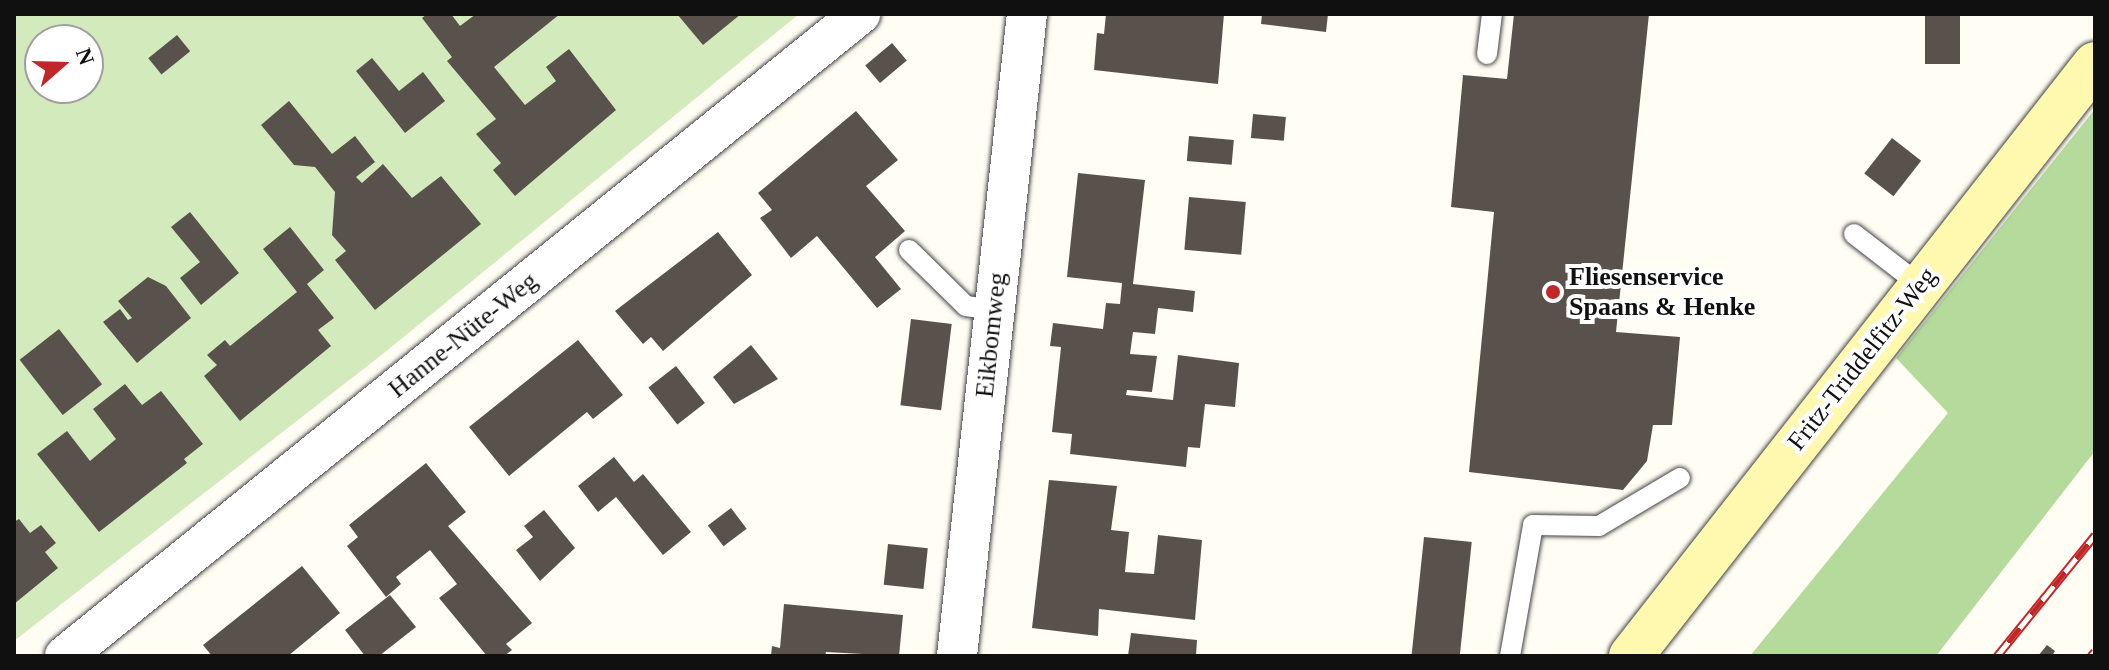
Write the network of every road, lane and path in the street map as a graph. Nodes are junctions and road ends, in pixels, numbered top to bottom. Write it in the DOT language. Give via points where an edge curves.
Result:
graph roads {
  1 [pos="1027,14"];
  2 [pos="1492,14"];
  3 [pos="848,18"];
  4 [pos="1487,54"];
  5 [pos="2095,64"];
  6 [pos="1854,234"];
  7 [pos="909,250"];
  8 [pos="1920,285"];
  9 [pos="994,310"];
  10 [pos="1680,478"];
  11 [pos="65,656"];
  12 [pos="957,656"];
  13 [pos="1510,656"];
  14 [pos="1631,656"];
  1 -- 9 [label="street, Eikbomweg"];
  2 -- 4 [label="lane"];
  3 -- 11 [label="street, Hanne-Nüte-Weg"];
  5 -- 8 [label="street, Fritz-Triddelfitz-Weg"];
  6 -- 8 [label="lane"];
  7 -- 9 [label="lane" via="966,306"];
  8 -- 14 [label="street, Fritz-Triddelfitz-Weg"];
  9 -- 12 [label="street, Eikbomweg"];
  10 -- 13 [label="lane" via="1599,526 1533,525"];
}
